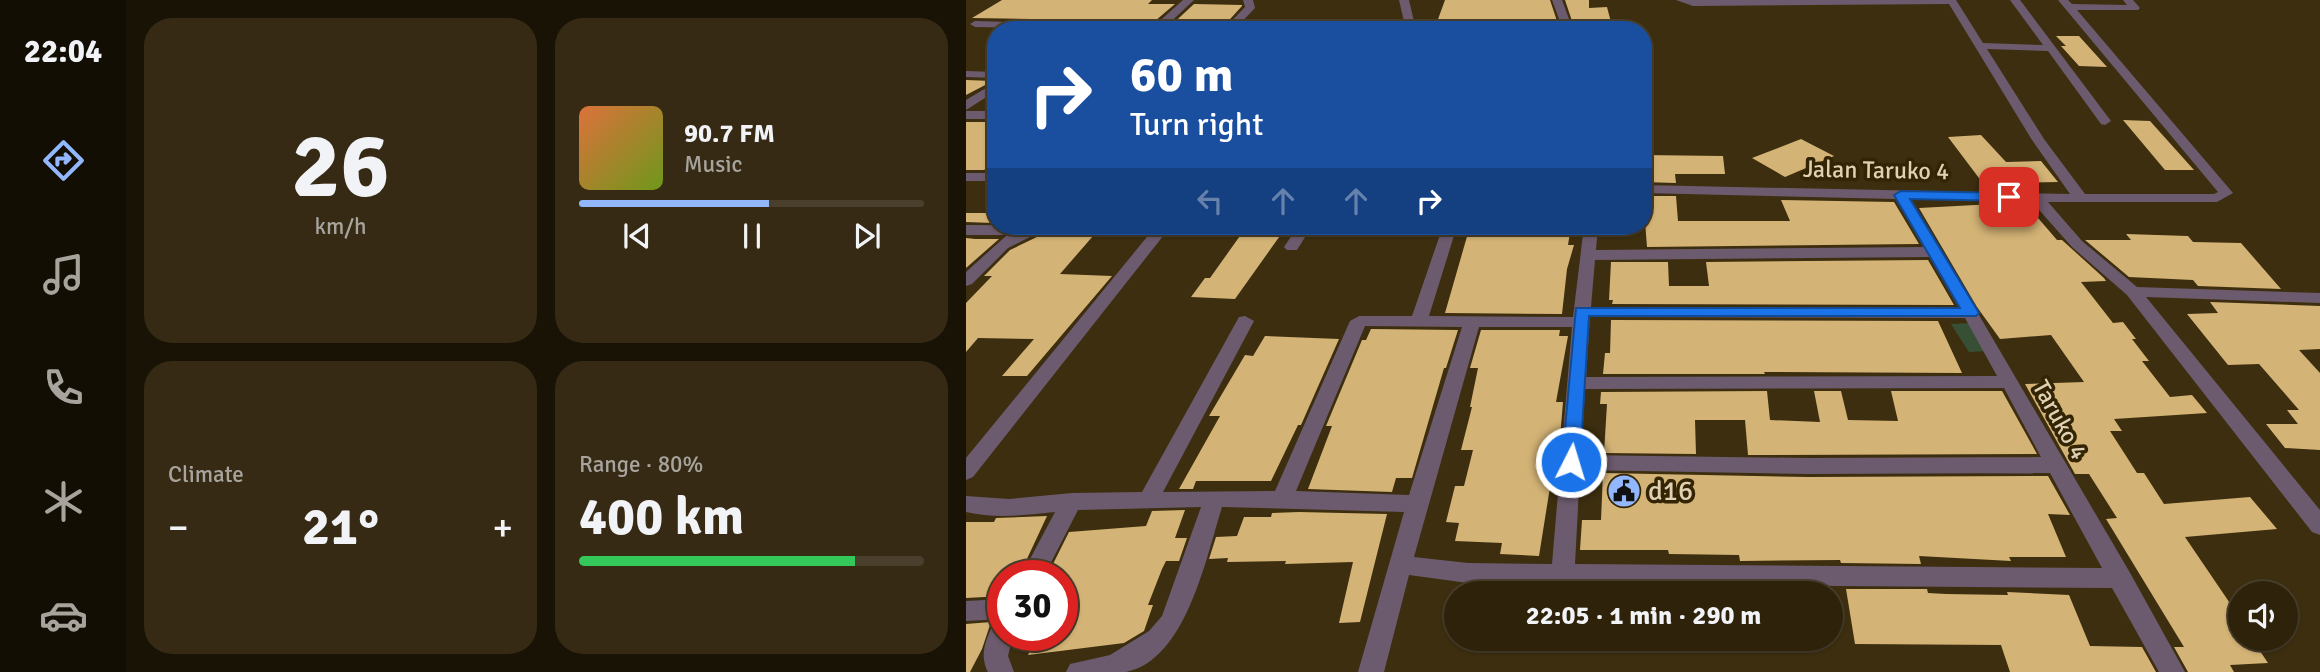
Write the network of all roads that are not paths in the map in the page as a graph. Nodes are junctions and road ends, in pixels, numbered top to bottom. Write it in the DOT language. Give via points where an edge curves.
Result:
graph roads {
  1 [pos="1189,0"];
  2 [pos="1248,0"];
  3 [pos="1405,0"];
  4 [pos="1557,0"];
  5 [pos="1681,0"];
  6 [pos="1951,0"];
  7 [pos="2015,0"];
  8 [pos="2128,0"];
  9 [pos="1739,1"];
  10 [pos="1797,1"];
  11 [pos="1856,1"];
  12 [pos="1927,1"];
  13 [pos="2066,4"];
  14 [pos="1165,21"];
  15 [pos="1237,21"];
  16 [pos="1412,21"];
  17 [pos="1565,21"];
  18 [pos="975,24"];
  19 [pos="987,24"];
  20 [pos="1979,46"];
  21 [pos="2050,48"];
  22 [pos="966,74"];
  23 [pos="987,75"];
  24 [pos="987,91"];
  25 [pos="966,106"];
  26 [pos="966,115"];
  27 [pos="987,115"];
  28 [pos="2105,121"];
  29 [pos="987,175"];
  30 [pos="966,177"];
  31 [pos="1652,189"];
  32 [pos="1901,195"];
  33 [pos="2080,197"];
  34 [pos="2036,198"];
  35 [pos="966,230"];
  36 [pos="987,230"];
  37 [pos="1016,235"];
  38 [pos="1156,235"];
  39 [pos="1299,235"];
  40 [pos="1447,235"];
  41 [pos="1590,235"];
  42 [pos="1292,247"];
  43 [pos="1933,252"];
  44 [pos="1588,256"];
  45 [pos="966,281"];
  46 [pos="2133,292"];
  47 [pos="2320,298"];
  48 [pos="1971,313"];
  49 [pos="1581,317"];
  50 [pos="1245,321"];
  51 [pos="1419,321"];
  52 [pos="1472,323"];
  53 [pos="2008,382"];
  54 [pos="1578,383"];
  55 [pos="1571,462"];
  56 [pos="2054,465"];
  57 [pos="968,466"];
  58 [pos="1215,498"];
  59 [pos="1283,498"];
  60 [pos="1147,500"];
  61 [pos="1072,501"];
  62 [pos="966,504"];
  63 [pos="1418,504"];
  64 [pos="2319,523"];
  65 [pos="1041,560"];
  66 [pos="1401,565"];
  67 [pos="1563,573"];
  68 [pos="2121,578"];
  69 [pos="987,610"];
  70 [pos="966,611"];
  71 [pos="996,651"];
  72 [pos="1001,672"];
  73 [pos="1079,672"];
  74 [pos="1371,672"];
  75 [pos="2172,672"];
  1 -- 14 [label="street"];
  2 -- 15 [label="street" via="1250,8"];
  3 -- 16 [label="street"];
  4 -- 17 [label="street"];
  5 -- 9 [label="street"];
  6 -- 12 [label="street"];
  6 -- 20 [label="street"];
  7 -- 21 [label="street"];
  8 -- 13 [label="street" via="2134,8"];
  9 -- 10 [label="street"];
  10 -- 11 [label="street"];
  11 -- 12 [label="street"];
  13 -- 33 [label="street, Jalan Taruko 4" via="2226,193 2217,198"];
  18 -- 19 [label="street"];
  20 -- 21 [label="street"];
  20 -- 33 [label="street"];
  21 -- 28 [label="street"];
  22 -- 23 [label="street"];
  24 -- 25 [label="street"];
  26 -- 27 [label="street"];
  29 -- 30 [label="street"];
  31 -- 32 [label="street, Jalan Taruko 4"];
  32 -- 34 [label="street, Jalan Taruko 4"];
  32 -- 43 [label="street, Taruko 4"];
  33 -- 34 [label="street, Jalan Taruko 4"];
  34 -- 46 [label="street" via="2077,244"];
  35 -- 36 [label="street"];
  37 -- 45 [label="street"];
  38 -- 57 [label="street"];
  39 -- 42 [label="street"];
  40 -- 51 [label="street"];
  41 -- 44 [label="street"];
  43 -- 44 [label="street"];
  43 -- 48 [label="street, Taruko 4"];
  44 -- 49 [label="street"];
  46 -- 47 [label="street"];
  46 -- 64 [label="street"];
  48 -- 49 [label="street"];
  48 -- 53 [label="street, Taruko 4"];
  49 -- 52 [label="street"];
  49 -- 54 [label="street"];
  50 -- 60 [label="street"];
  51 -- 52 [label="street"];
  51 -- 59 [label="street" via="1359,321"];
  52 -- 63 [label="street"];
  53 -- 54 [label="street"];
  53 -- 56 [label="street, Taruko 4"];
  54 -- 55 [label="street"];
  55 -- 56 [label="street"];
  55 -- 67 [label="street"];
  56 -- 68 [label="street, Taruko 4"];
  58 -- 59 [label="street"];
  58 -- 60 [label="street"];
  58 -- 73 [label="street" via="1172,621 1158,639 1114,666"];
  59 -- 63 [label="street"];
  60 -- 61 [label="street"];
  61 -- 62 [label="street" via="986,508"];
  61 -- 65 [label="street"];
  63 -- 66 [label="street"];
  66 -- 67 [label="street" via="1468,573"];
  66 -- 74 [label="street"];
  67 -- 68 [label="street"];
  68 -- 75 [label="street, Taruko 4"];
  69 -- 70 [label="street"];
  71 -- 72 [label="street"];
}
